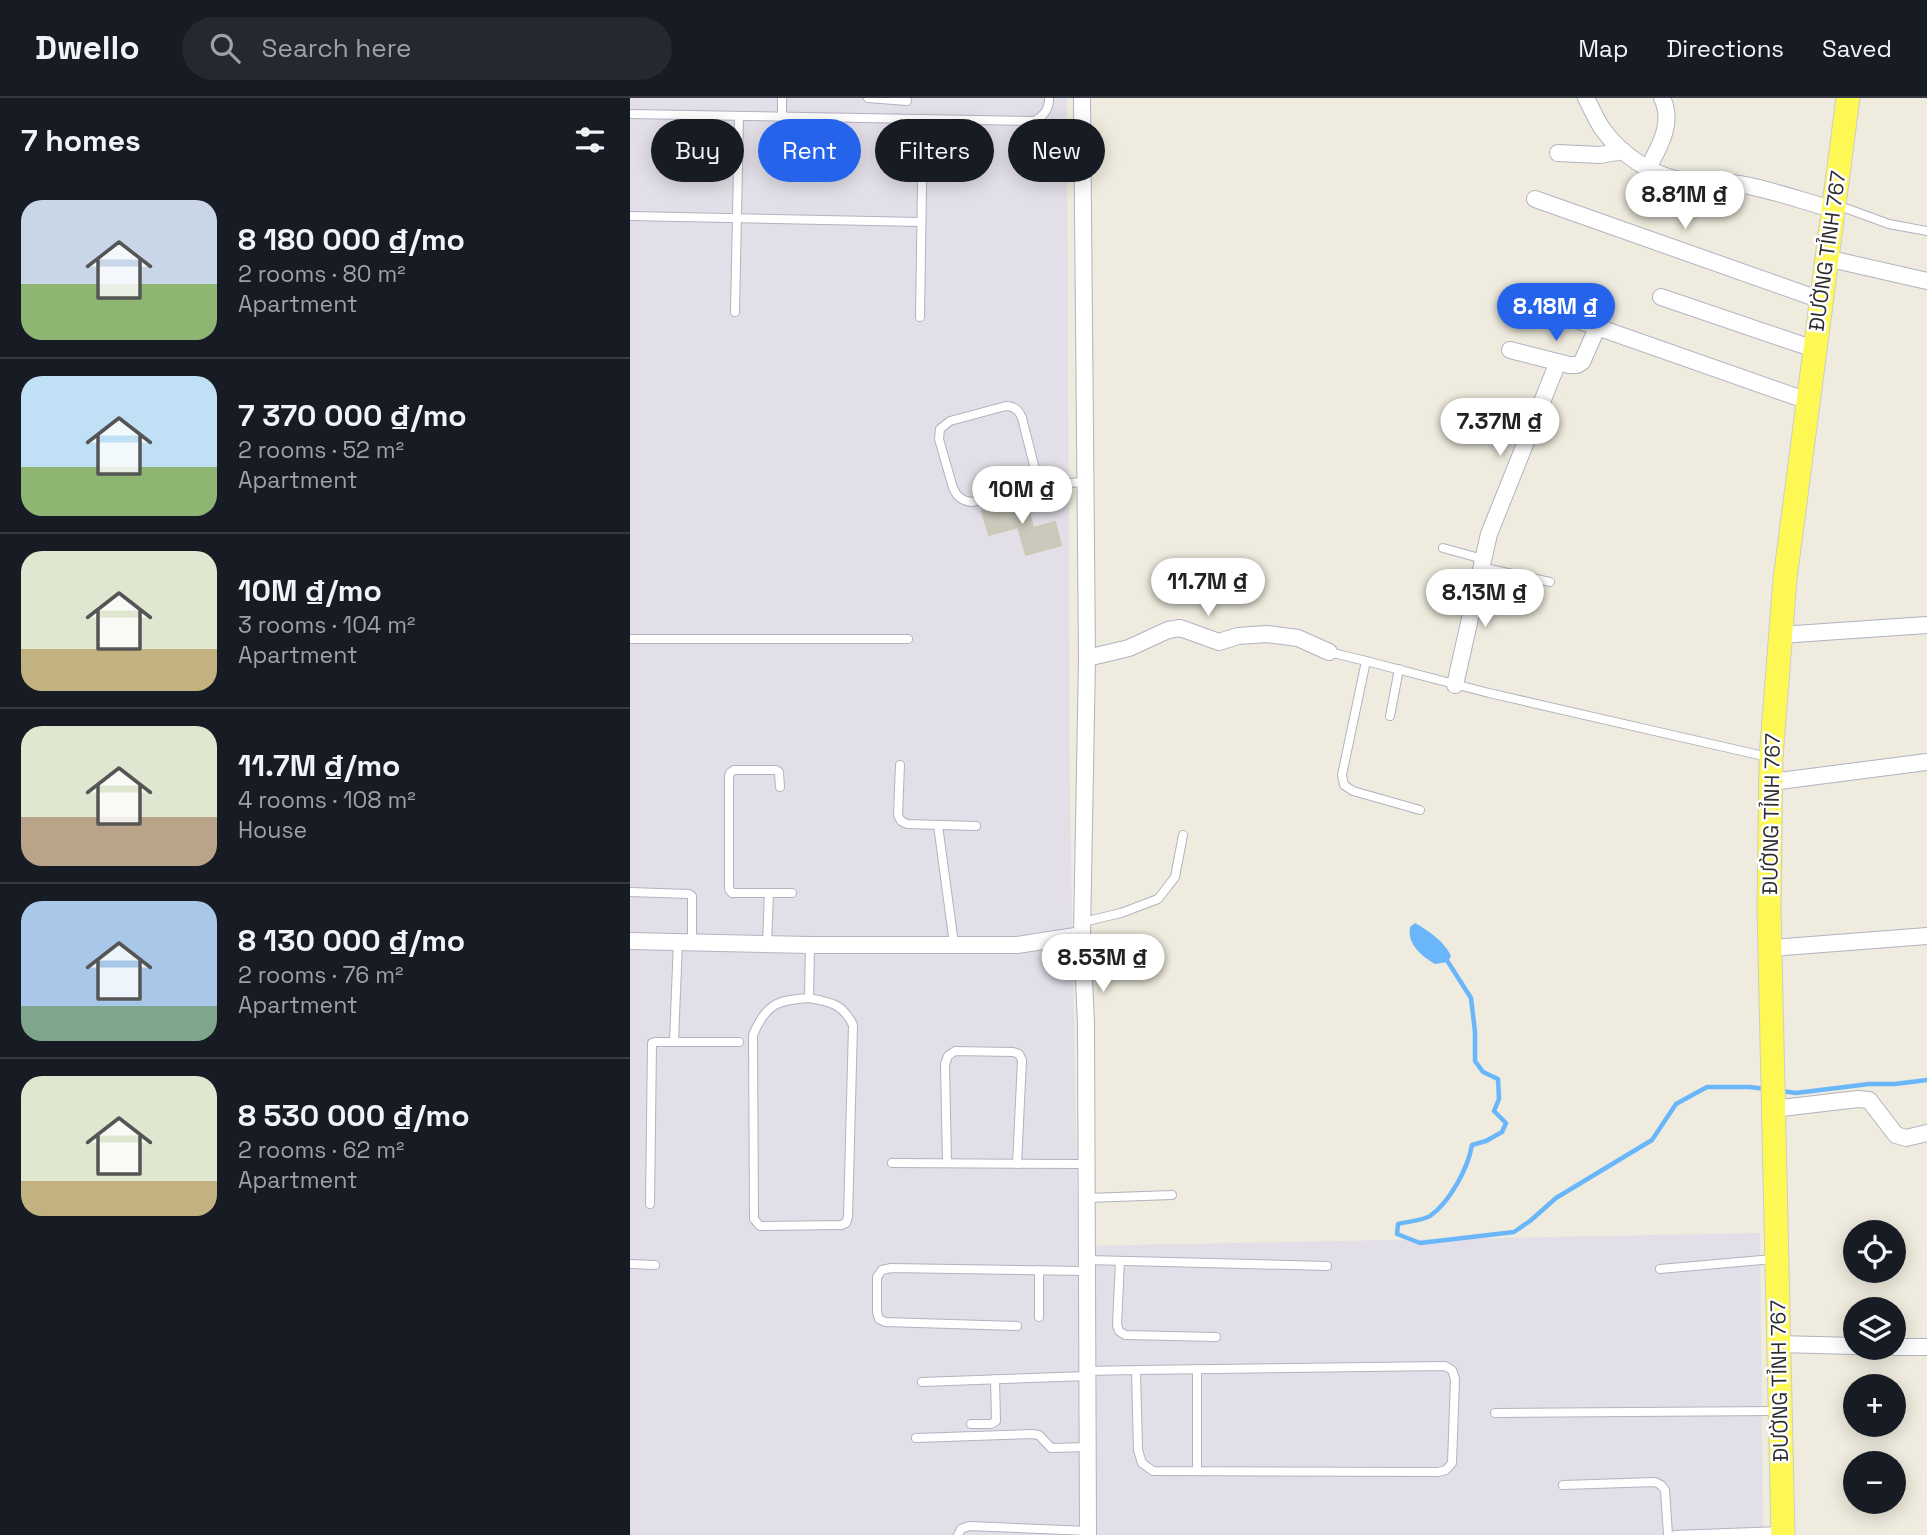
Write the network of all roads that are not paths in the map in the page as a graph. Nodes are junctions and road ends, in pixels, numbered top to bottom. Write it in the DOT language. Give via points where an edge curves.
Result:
graph roads {
  1 [pos="782,98"];
  2 [pos="868,98"];
  3 [pos="1049,98"];
  4 [pos="1082,98"];
  5 [pos="1586,98"];
  6 [pos="1662,98"];
  7 [pos="1848,98"];
  8 [pos="907,99"];
  9 [pos="630,114"];
  10 [pos="739,116"];
  11 [pos="782,117"];
  12 [pos="906,119"];
  13 [pos="994,120"];
  14 [pos="1623,151"];
  15 [pos="1558,153"];
  16 [pos="1648,168"];
  17 [pos="922,182"];
  18 [pos="1728,182"];
  19 [pos="1535,199"];
  20 [pos="1672,200"];
  21 [pos="1833,206"];
  22 [pos="630,216"];
  23 [pos="737,217"];
  24 [pos="921,222"];
  25 [pos="1927,231"];
  26 [pos="1826,258"];
  27 [pos="1927,282"];
  28 [pos="1661,297"];
  29 [pos="1821,300"];
  30 [pos="1542,308"];
  31 [pos="735,312"];
  32 [pos="920,317"];
  33 [pos="1597,328"];
  34 [pos="1814,349"];
  35 [pos="1510,350"];
  36 [pos="1558,362"];
  37 [pos="1808,401"];
  38 [pos="1085,482"];
  39 [pos="1039,485"];
  40 [pos="1443,548"];
  41 [pos="1481,563"];
  42 [pos="1550,582"];
  43 [pos="1927,625"];
  44 [pos="1780,635"];
  45 [pos="630,639"];
  46 [pos="908,639"];
  47 [pos="1329,652"];
  48 [pos="1087,658"];
  49 [pos="1366,660"];
  50 [pos="1399,669"];
  51 [pos="1455,685"];
  52 [pos="1390,716"];
  53 [pos="1771,758"];
  54 [pos="1927,762"];
  55 [pos="900,765"];
  56 [pos="1771,782"];
  57 [pos="780,787"];
  58 [pos="1420,810"];
  59 [pos="938,825"];
  60 [pos="976,826"];
  61 [pos="1183,835"];
  62 [pos="630,892"];
  63 [pos="769,893"];
  64 [pos="792,893"];
  65 [pos="1083,928"];
  66 [pos="1927,936"];
  67 [pos="630,941"];
  68 [pos="685,942"];
  69 [pos="767,943"];
  70 [pos="954,944"];
  71 [pos="810,945"];
  72 [pos="1771,948"];
  73 [pos="809,998"];
  74 [pos="674,1042"];
  75 [pos="739,1042"];
  76 [pos="1773,1097"];
  77 [pos="1927,1133"];
  78 [pos="892,1163"];
  79 [pos="947,1163"];
  80 [pos="1017,1164"];
  81 [pos="1087,1164"];
  82 [pos="1172,1195"];
  83 [pos="1087,1198"];
  84 [pos="650,1204"];
  85 [pos="1776,1259"];
  86 [pos="1120,1261"];
  87 [pos="630,1265"];
  88 [pos="655,1265"];
  89 [pos="1087,1265"];
  90 [pos="1327,1266"];
  91 [pos="1660,1269"];
  92 [pos="1039,1270"];
  93 [pos="1039,1317"];
  94 [pos="1017,1326"];
  95 [pos="1216,1337"];
  96 [pos="1778,1344"];
  97 [pos="1843,1346"];
  98 [pos="1906,1347"];
  99 [pos="1927,1347"];
  100 [pos="1198,1369"];
  101 [pos="1136,1370"];
  102 [pos="1087,1373"];
  103 [pos="995,1380"];
  104 [pos="922,1382"];
  105 [pos="1780,1412"];
  106 [pos="1495,1413"];
  107 [pos="971,1424"];
  108 [pos="915,1438"];
  109 [pos="1088,1447"];
  110 [pos="1198,1471"];
  111 [pos="1563,1485"];
  112 [pos="1032,1532"];
  113 [pos="1088,1533"];
  114 [pos="1783,1533"];
  115 [pos="958,1535"];
  116 [pos="1668,1535"];
  117 [pos="1675,1535"];
  1 -- 11 [label="lane"];
  2 -- 8 [label="lane"];
  3 -- 13 [label="lane" via="1045,114 1035,121"];
  4 -- 38 [label="street"];
  5 -- 14 [label="street" via="1602,129"];
  6 -- 16 [label="street" via="1668,111 1665,130"];
  7 -- 21 [label="main road, ĐƯỜNG TỈNH 767"];
  8 -- 12 [label="lane"];
  9 -- 10 [label="lane"];
  10 -- 11 [label="lane"];
  10 -- 23 [label="lane"];
  11 -- 12 [label="lane"];
  14 -- 15 [label="street"];
  14 -- 16 [label="street"];
  16 -- 18 [label="street" via="1677,180"];
  17 -- 24 [label="lane"];
  18 -- 20 [label="street" via="1708,208"];
  18 -- 21 [label="street"];
  19 -- 29 [label="street"];
  21 -- 25 [label="lane" via="1889,225"];
  21 -- 26 [label="main road, ĐƯỜNG TỈNH 767"];
  22 -- 23 [label="lane"];
  23 -- 24 [label="lane"];
  23 -- 31 [label="lane"];
  24 -- 32 [label="lane"];
  26 -- 27 [label="street"];
  26 -- 29 [label="main road, ĐƯỜNG TỈNH 767"];
  28 -- 34 [label="street"];
  29 -- 34 [label="main road, ĐƯỜNG TỈNH 767"];
  30 -- 33 [label="street"];
  33 -- 36 [label="street" via="1582,362"];
  33 -- 37 [label="street"];
  34 -- 37 [label="main road, ĐƯỜNG TỈNH 767"];
  35 -- 36 [label="street"];
  36 -- 41 [label="street"];
  37 -- 44 [label="main road, ĐƯỜNG TỈNH 767"];
  38 -- 39 [label="lane"];
  38 -- 48 [label="street"];
  39 -- 39 [label="lane" via="1022,418 1014,408 1006,406 950,421 940,429 953,488 960,498 972,502"];
  40 -- 41 [label="lane"];
  41 -- 42 [label="lane"];
  41 -- 51 [label="street"];
  43 -- 44 [label="street"];
  44 -- 53 [label="main road, ĐƯỜNG TỈNH 767"];
  45 -- 46 [label="lane"];
  47 -- 48 [label="street" via="1298,638 1267,634 1219,642 1180,628"];
  47 -- 49 [label="lane"];
  48 -- 65 [label="street"];
  49 -- 50 [label="lane"];
  49 -- 58 [label="lane" via="1342,775 1344,785"];
  50 -- 51 [label="lane"];
  50 -- 52 [label="lane"];
  51 -- 53 [label="lane"];
  53 -- 56 [label="main road, ĐƯỜNG TỈNH 767"];
  54 -- 56 [label="street"];
  55 -- 59 [label="lane" via="901,821"];
  56 -- 72 [label="main road, ĐƯỜNG TỈNH 767"];
  57 -- 63 [label="lane" via="776,770 734,770 729,777 729,889 732,893"];
  59 -- 60 [label="lane"];
  59 -- 70 [label="lane"];
  61 -- 65 [label="lane" via="1175,877 1158,899"];
  62 -- 68 [label="lane" via="692,896"];
  63 -- 64 [label="lane"];
  63 -- 69 [label="lane"];
  65 -- 70 [label="street" via="1017,945"];
  65 -- 81 [label="street"];
  66 -- 72 [label="street"];
  67 -- 68 [label="street"];
  68 -- 69 [label="street"];
  68 -- 74 [label="lane"];
  69 -- 71 [label="street"];
  70 -- 71 [label="street"];
  71 -- 73 [label="lane"];
  72 -- 76 [label="main road, ĐƯỜNG TỈNH 767"];
  73 -- 73 [label="lane" via="776,1003 760,1017 753,1035 754,1219 760,1226 841,1226 848,1217 853,1025 841,1007"];
  74 -- 75 [label="lane"];
  74 -- 84 [label="lane" via="651,1045"];
  76 -- 77 [label="street" via="1869,1100 1896,1135 1906,1138"];
  76 -- 85 [label="main road, ĐƯỜNG TỈNH 767"];
  78 -- 79 [label="lane"];
  79 -- 80 [label="lane"];
  79 -- 80 [label="lane" via="945,1064 955,1051 1019,1055"];
  80 -- 81 [label="lane"];
  81 -- 83 [label="street"];
  82 -- 83 [label="lane"];
  83 -- 89 [label="street"];
  85 -- 91 [label="lane"];
  85 -- 96 [label="main road, ĐƯỜNG TỈNH 767"];
  86 -- 89 [label="lane"];
  86 -- 90 [label="lane"];
  86 -- 95 [label="lane" via="1119,1331 1125,1335"];
  87 -- 88 [label="lane"];
  89 -- 92 [label="lane"];
  89 -- 102 [label="street"];
  92 -- 93 [label="lane"];
  92 -- 94 [label="lane" via="891,1268 877,1277 877,1312 885,1322"];
  96 -- 97 [label="street"];
  96 -- 105 [label="main road, ĐƯỜNG TỈNH 767"];
  98 -- 99 [label="street"];
  100 -- 101 [label="lane"];
  100 -- 110 [label="lane"];
  100 -- 110 [label="lane" via="1445,1366 1455,1379 1452,1463 1446,1470"];
  101 -- 102 [label="lane"];
  101 -- 110 [label="lane" via="1142,1463 1153,1471"];
  102 -- 103 [label="lane"];
  102 -- 109 [label="street"];
  103 -- 104 [label="lane"];
  103 -- 107 [label="lane" via="996,1421"];
  105 -- 106 [label="lane"];
  105 -- 114 [label="main road, ĐƯỜNG TỈNH 767"];
  108 -- 109 [label="lane" via="1032,1434 1051,1448"];
  109 -- 113 [label="street"];
  111 -- 116 [label="lane" via="1655,1482 1665,1490"];
  112 -- 113 [label="lane"];
  112 -- 115 [label="lane" via="969,1526"];
  114 -- 117 [label="lane"];
}
